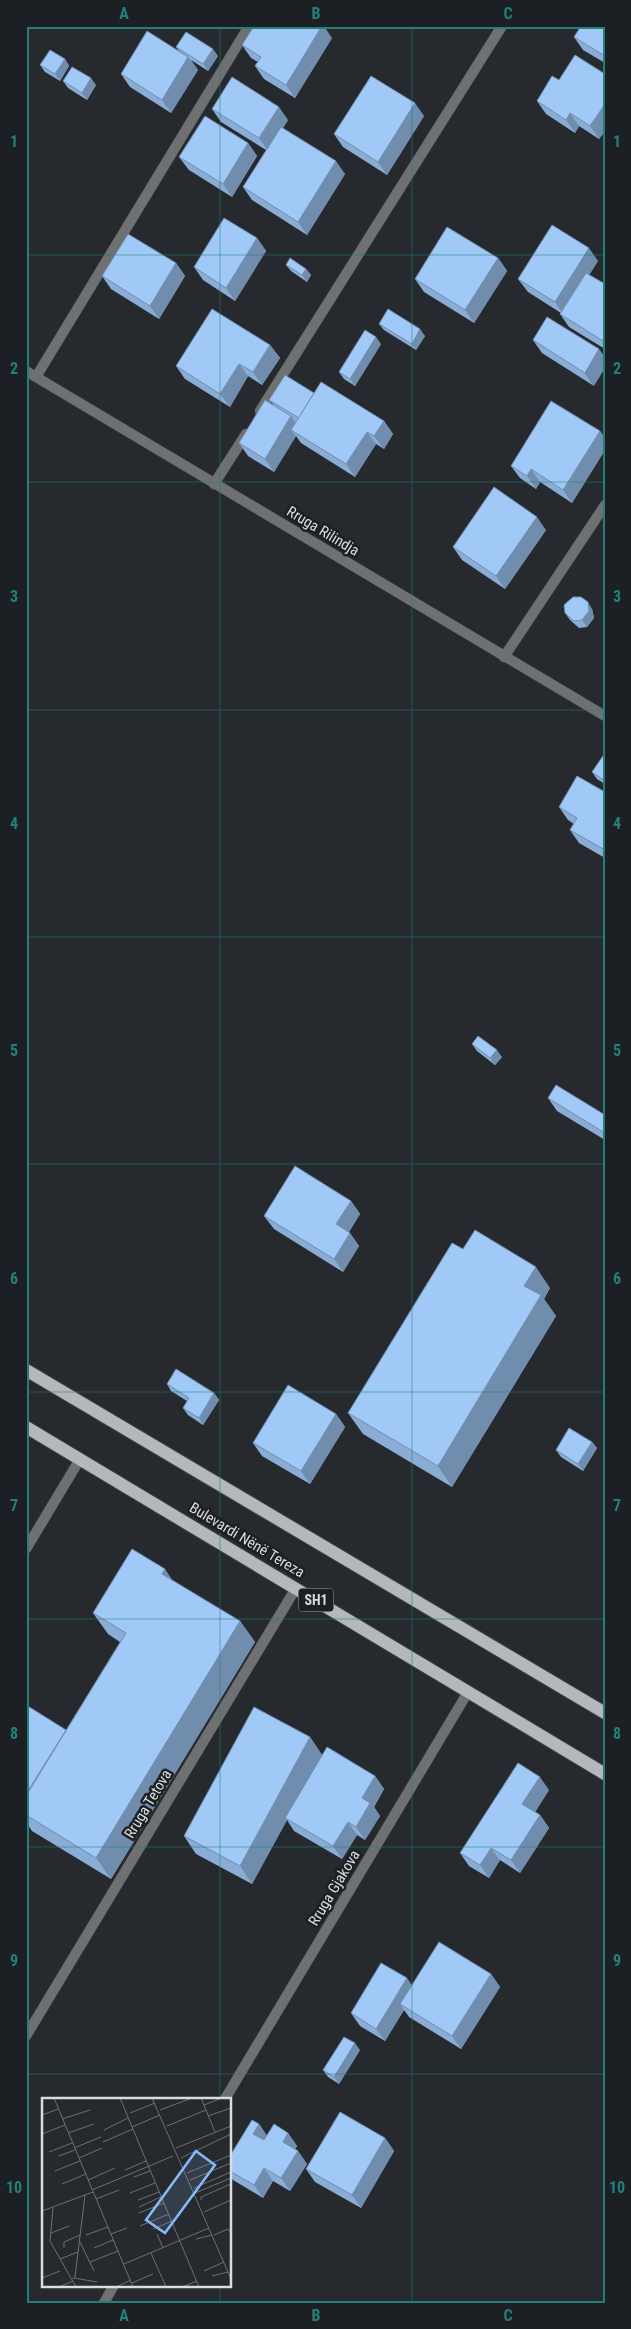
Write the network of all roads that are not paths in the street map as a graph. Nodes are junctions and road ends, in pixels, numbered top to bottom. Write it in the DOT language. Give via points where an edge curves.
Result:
graph roads {
  1 [pos="249,26"];
  2 [pos="502,26"];
  3 [pos="26,371"];
  4 [pos="36,377"];
  5 [pos="214,484"];
  6 [pos="605,505"];
  7 [pos="504,657"];
  8 [pos="605,716"];
  9 [pos="26,1370"];
  10 [pos="26,1427"];
  11 [pos="80,1459"];
  12 [pos="26,1549"];
  13 [pos="296,1588"];
  14 [pos="468,1692"];
  15 [pos="605,1713"];
  16 [pos="605,1774"];
  17 [pos="26,2036"];
  18 [pos="226,2098"];
  19 [pos="113,2286"];
  20 [pos="104,2303"];
  1 -- 4 [label="street"];
  2 -- 5 [label="street"];
  3 -- 4 [label="street, Rruga Rilindja"];
  4 -- 5 [label="street, Rruga Rilindja"];
  5 -- 7 [label="street, Rruga Rilindja"];
  6 -- 7 [label="street"];
  7 -- 8 [label="street, Rruga Rilindja"];
  9 -- 15 [label="main road"];
  10 -- 11 [label="main road, Bulevardi Nënë Tereza / SH1"];
  11 -- 12 [label="street"];
  11 -- 13 [label="main road, Bulevardi Nënë Tereza / SH1"];
  13 -- 14 [label="main road, Bulevardi Nënë Tereza / SH1"];
  13 -- 17 [label="street, Rruga Tetova"];
  14 -- 16 [label="main road, Bulevardi Nënë Tereza / SH1"];
  14 -- 18 [label="street, Rruga Gjakova"];
  19 -- 20 [label="street"];
}
